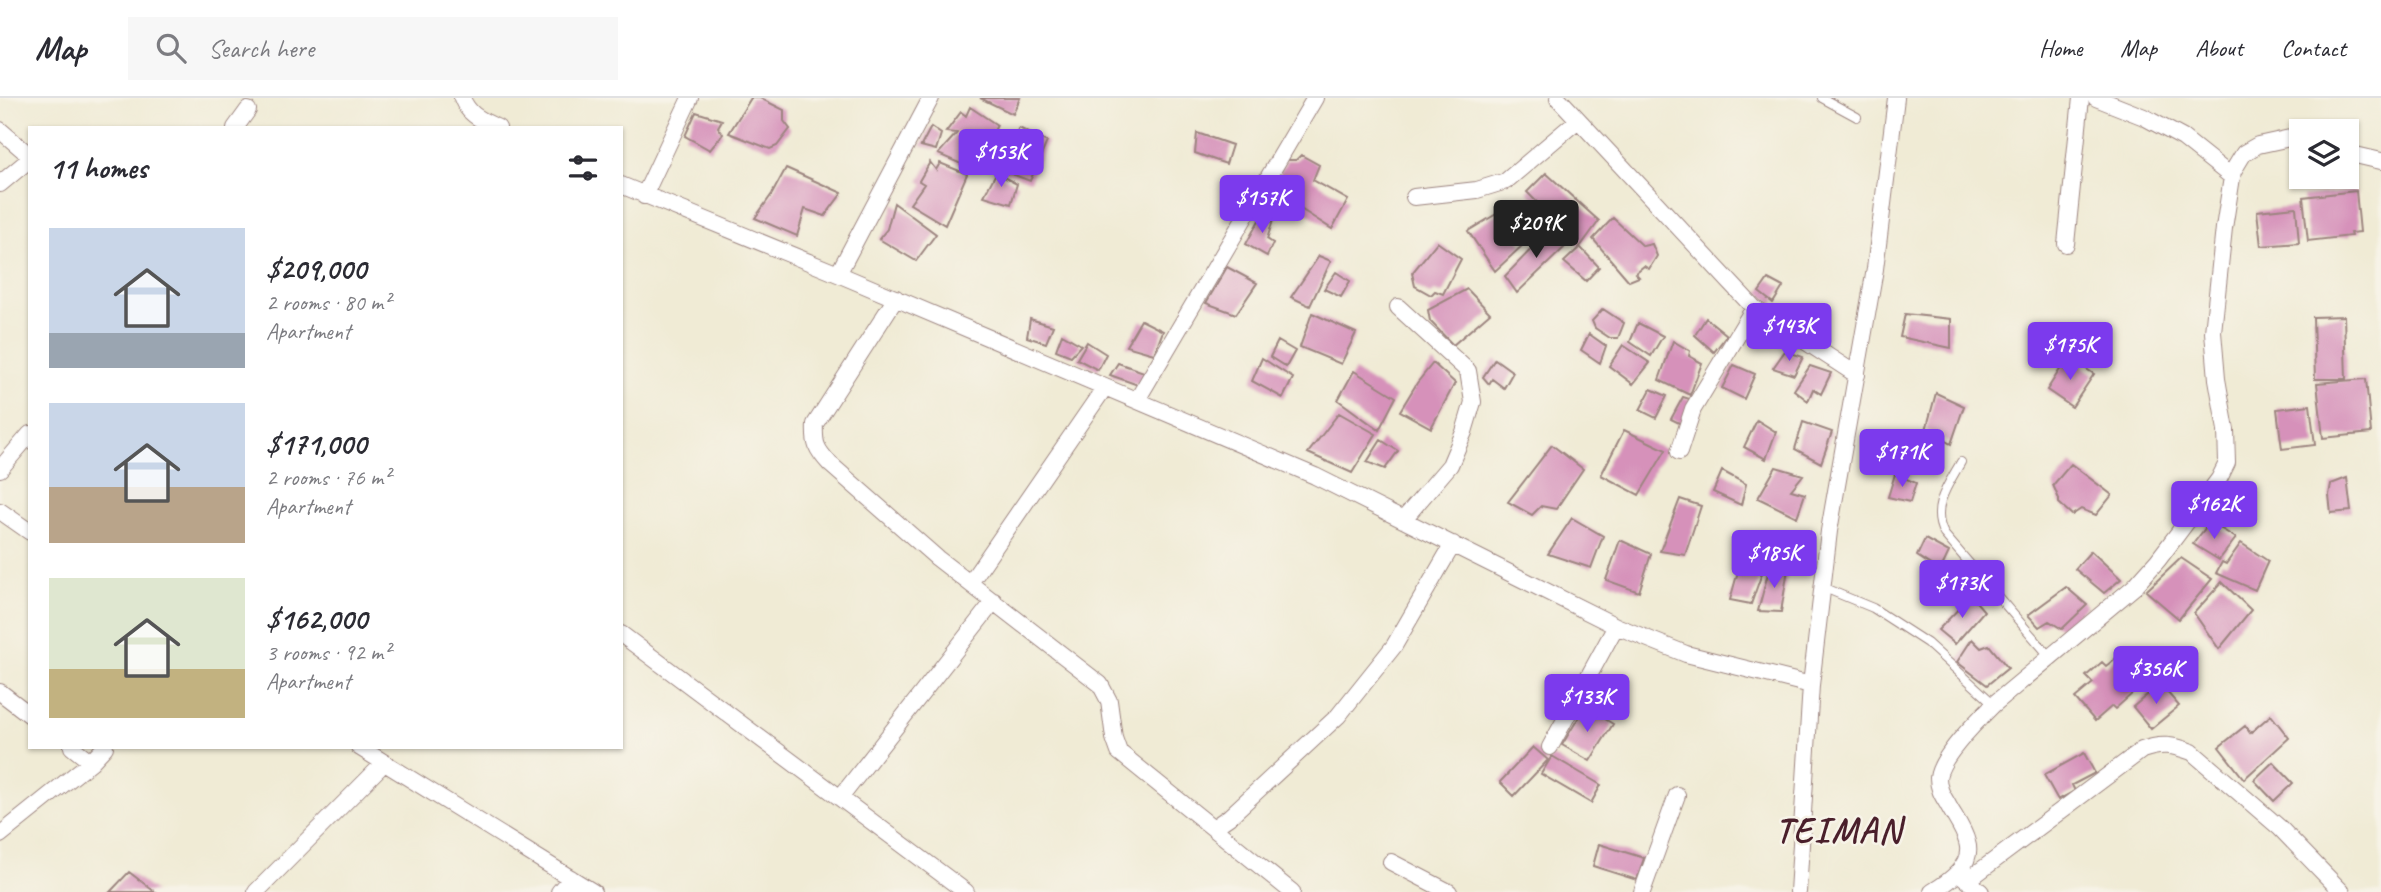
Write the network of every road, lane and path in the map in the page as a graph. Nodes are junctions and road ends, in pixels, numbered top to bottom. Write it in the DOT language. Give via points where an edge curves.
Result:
graph roads {
  1 [pos="462,98"];
  2 [pos="690,98"];
  3 [pos="931,98"];
  4 [pos="1315,98"];
  5 [pos="1558,98"];
  6 [pos="1822,98"];
  7 [pos="1896,98"];
  8 [pos="2081,98"];
  9 [pos="2096,98"];
  10 [pos="248,110"];
  11 [pos="1857,117"];
  12 [pos="1578,120"];
  13 [pos="236,126"];
  14 [pos="494,126"];
  15 [pos="0,130"];
  16 [pos="2289,138"];
  17 [pos="28,156"];
  18 [pos="2359,156"];
  19 [pos="28,160"];
  20 [pos="2381,161"];
  21 [pos="2232,177"];
  22 [pos="0,184"];
  23 [pos="623,186"];
  24 [pos="644,196"];
  25 [pos="1414,197"];
  26 [pos="2066,244"];
  27 [pos="838,274"];
  28 [pos="895,298"];
  29 [pos="1398,307"];
  30 [pos="1754,308"];
  31 [pos="1857,375"];
  32 [pos="1105,387"];
  33 [pos="1137,400"];
  34 [pos="28,436"];
  35 [pos="1679,452"];
  36 [pos="1961,462"];
  37 [pos="0,470"];
  38 [pos="0,512"];
  39 [pos="1403,520"];
  40 [pos="28,531"];
  41 [pos="1453,544"];
  42 [pos="970,583"];
  43 [pos="1822,587"];
  44 [pos="993,601"];
  45 [pos="1616,626"];
  46 [pos="623,636"];
  47 [pos="2051,658"];
  48 [pos="1811,685"];
  49 [pos="0,692"];
  50 [pos="1994,704"];
  51 [pos="28,713"];
  52 [pos="1550,747"];
  53 [pos="75,749"];
  54 [pos="103,749"];
  55 [pos="362,749"];
  56 [pos="91,762"];
  57 [pos="384,763"];
  58 [pos="1677,795"];
  59 [pos="840,797"];
  60 [pos="1213,828"];
  61 [pos="0,835"];
  62 [pos="1391,862"];
  63 [pos="1963,876"];
  64 [pos="571,878"];
  65 [pos="256,892"];
  66 [pos="559,892"];
  67 [pos="593,892"];
  68 [pos="966,892"];
  69 [pos="1292,892"];
  70 [pos="1449,892"];
  71 [pos="1642,892"];
  72 [pos="1798,892"];
  73 [pos="1932,892"];
  74 [pos="1981,892"];
  75 [pos="2342,892"];
  1 -- 14 [label="street" via="473,116"];
  2 -- 24 [label="street"];
  3 -- 27 [label="street"];
  4 -- 33 [label="street"];
  5 -- 12 [label="street"];
  6 -- 11 [label="lane"];
  7 -- 31 [label="street"];
  8 -- 26 [label="street"];
  9 -- 21 [label="street" via="2183,138"];
  10 -- 13 [label="street"];
  12 -- 25 [label="street" via="1506,181 1477,190"];
  12 -- 30 [label="street"];
  15 -- 17 [label="street"];
  16 -- 21 [label="street" via="2245,153"];
  18 -- 20 [label="street"];
  19 -- 22 [label="street"];
  21 -- 47 [label="street" via="2213,332 2227,463 2134,587"];
  23 -- 24 [label="street"];
  24 -- 27 [label="street"];
  27 -- 28 [label="street"];
  28 -- 32 [label="street"];
  28 -- 42 [label="street" via="815,424 817,451"];
  29 -- 39 [label="street" via="1468,371 1473,402 1450,465"];
  30 -- 31 [label="street"];
  30 -- 35 [label="street" via="1693,409"];
  31 -- 43 [label="street"];
  32 -- 33 [label="street"];
  32 -- 42 [label="street"];
  33 -- 39 [label="street" via="1315,476"];
  34 -- 37 [label="street"];
  36 -- 47 [label="lane" via="1943,494 1938,522"];
  38 -- 40 [label="street"];
  39 -- 41 [label="street"];
  41 -- 45 [label="street"];
  41 -- 60 [label="street" via="1394,646 1338,716"];
  42 -- 44 [label="street"];
  43 -- 48 [label="street"];
  43 -- 50 [label="lane" via="1873,608 1927,643"];
  44 -- 59 [label="street"];
  44 -- 60 [label="street" via="1100,684 1109,701 1119,752"];
  45 -- 48 [label="street" via="1686,654"];
  45 -- 52 [label="street"];
  46 -- 59 [label="street"];
  47 -- 50 [label="street"];
  48 -- 72 [label="street"];
  49 -- 51 [label="street"];
  50 -- 63 [label="street" via="1973,724 1938,776 1939,789 1968,843"];
  53 -- 56 [label="street"];
  54 -- 56 [label="street"];
  55 -- 57 [label="street"];
  56 -- 61 [label="street"];
  57 -- 64 [label="street"];
  57 -- 65 [label="street"];
  58 -- 71 [label="street"];
  59 -- 68 [label="street"];
  60 -- 69 [label="street"];
  62 -- 70 [label="street"];
  63 -- 73 [label="street"];
  63 -- 74 [label="street"];
  63 -- 75 [label="street" via="2142,750 2159,744 2192,752 2280,828"];
  64 -- 66 [label="street"];
  64 -- 67 [label="street"];
}
